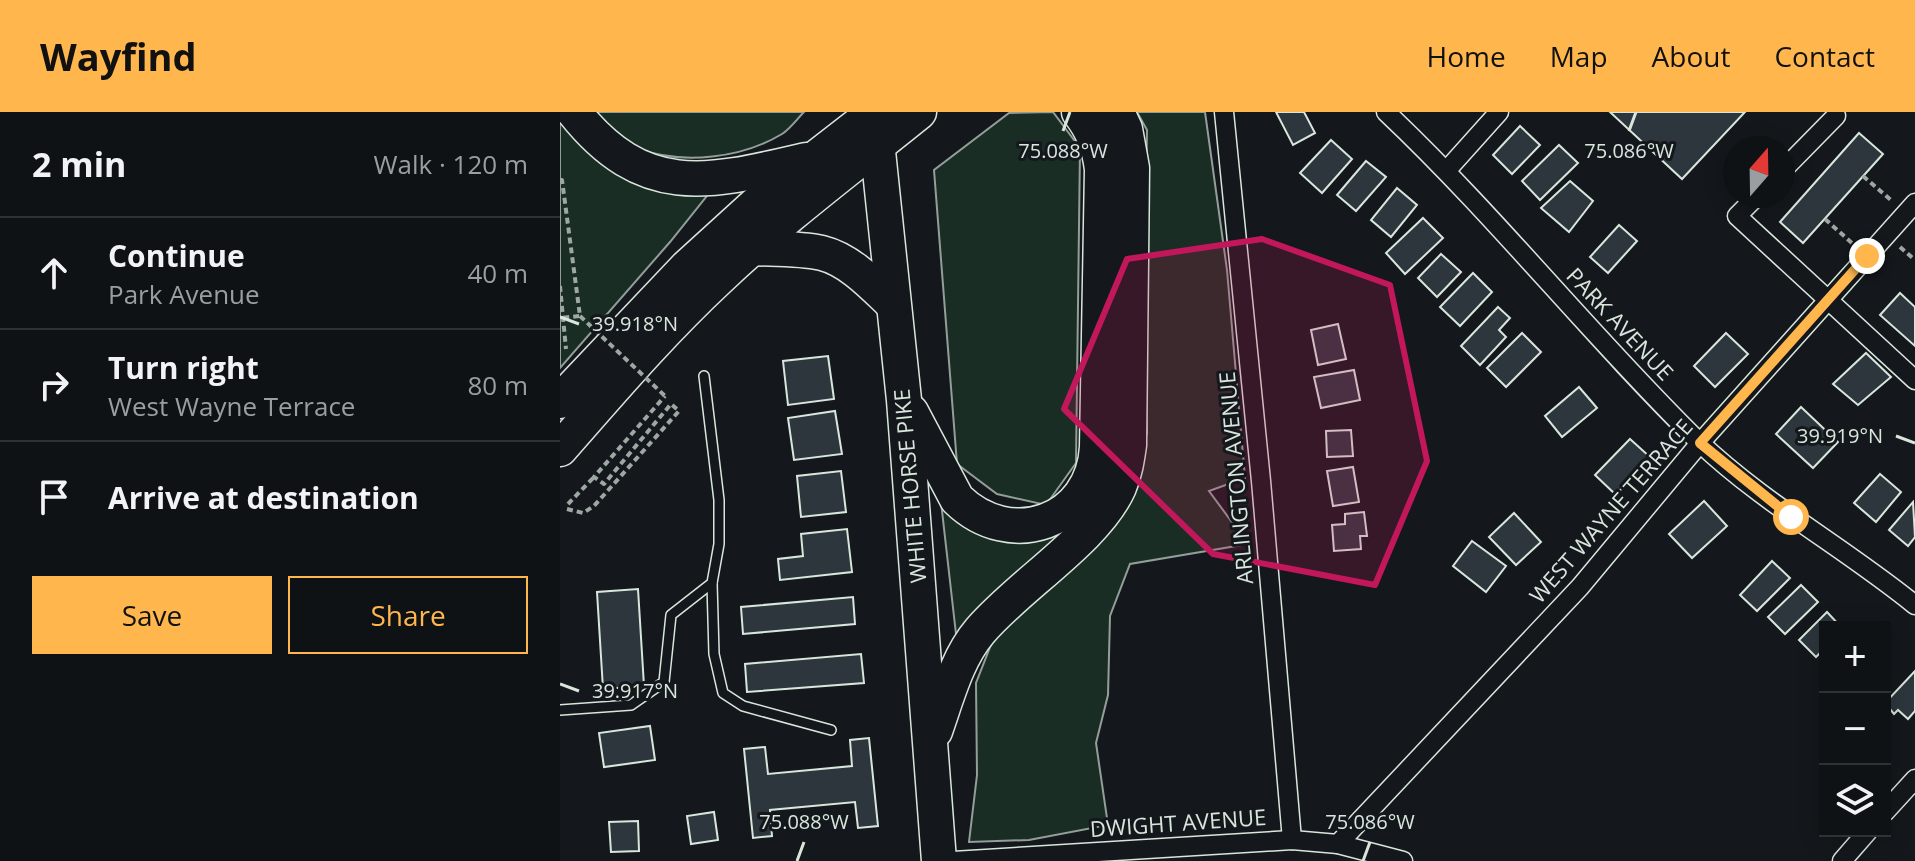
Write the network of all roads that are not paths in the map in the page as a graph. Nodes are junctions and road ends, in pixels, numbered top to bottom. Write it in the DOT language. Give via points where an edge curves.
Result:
graph roads {
  1 [pos="574,112"];
  2 [pos="919,112"];
  3 [pos="1079,112"];
  4 [pos="1117,112"];
  5 [pos="1224,112"];
  6 [pos="1386,112"];
  7 [pos="1499,112"];
  8 [pos="1836,116"];
  9 [pos="875,123"];
  10 [pos="818,157"];
  11 [pos="1795,158"];
  12 [pos="1447,170"];
  13 [pos="1745,208"];
  14 [pos="1911,208"];
  15 [pos="752,248"];
  16 [pos="1826,300"];
  17 [pos="893,304"];
  18 [pos="704,376"];
  19 [pos="1915,380"];
  20 [pos="904,400"];
  21 [pos="560,401"];
  22 [pos="1700,443"];
  23 [pos="560,449"];
  24 [pos="712,583"];
  25 [pos="1915,605"];
  26 [pos="560,710"];
  27 [pos="831,730"];
  28 [pos="931,742"];
  29 [pos="1915,779"];
  30 [pos="1891,805"];
  31 [pos="1863,837"];
  32 [pos="1292,840"];
  33 [pos="1338,844"];
  34 [pos="939,861"];
  35 [pos="953,861"];
  36 [pos="1403,861"];
  37 [pos="1842,861"];
  1 -- 10 [label="highway" via="605,147 626,161 671,177 741,175"];
  2 -- 9 [label="highway"];
  3 -- 20 [label="highway" via="1097,143 1102,169 1097,447 1089,480 1069,508 1047,521 1012,526 983,518 967,509 949,486"];
  4 -- 28 [label="highway" via="1132,168 1129,445 1123,475 1105,510 1085,533 978,633 956,673"];
  5 -- 32 [label="street, ARLINGTON AVENUE"];
  6 -- 12 [label="street, PARK AVENUE"];
  7 -- 12 [label="street"];
  8 -- 11 [label="street"];
  9 -- 10 [label="highway"];
  9 -- 15 [label="highway" via="810,197"];
  9 -- 17 [label="highway, WHITE HORSE PIKE"];
  10 -- 21 [label="highway" via="687,267"];
  12 -- 22 [label="street, PARK AVENUE"];
  13 -- 16 [label="street" via="1737,216"];
  14 -- 16 [label="street, WEST WAYNE TERRACE"];
  15 -- 17 [label="highway" via="823,253 862,276"];
  15 -- 23 [label="highway" via="666,330"];
  16 -- 19 [label="street"];
  16 -- 22 [label="street, WEST WAYNE TERRACE"];
  17 -- 20 [label="highway, WHITE HORSE PIKE"];
  18 -- 24 [label="lane" via="719,500"];
  20 -- 28 [label="highway, WHITE HORSE PIKE"];
  22 -- 25 [label="street, PARK AVENUE" via="1791,517"];
  22 -- 33 [label="street, WEST WAYNE TERRACE" via="1580,587"];
  24 -- 26 [label="lane" via="671,615 664,682 631,705"];
  24 -- 27 [label="lane" via="714,654 723,693 743,706"];
  28 -- 34 [label="highway, WHITE HORSE PIKE"];
  29 -- 30 [label="street"];
  31 -- 37 [label="street"];
  32 -- 33 [label="street, DWIGHT AVENUE"];
  32 -- 35 [label="street, DWIGHT AVENUE"];
  33 -- 36 [label="street, DWIGHT AVENUE"];
}
